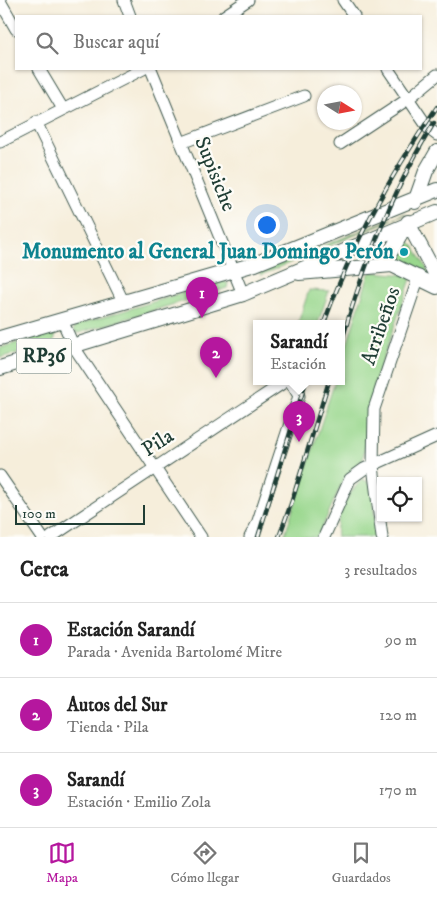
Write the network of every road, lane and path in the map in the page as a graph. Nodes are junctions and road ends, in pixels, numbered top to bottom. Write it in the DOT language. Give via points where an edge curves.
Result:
graph roads {
  1 [pos="124,0"];
  2 [pos="248,0"];
  3 [pos="343,0"];
  4 [pos="0,1"];
  5 [pos="130,15"];
  6 [pos="226,15"];
  7 [pos="353,15"];
  8 [pos="15,27"];
  9 [pos="40,70"];
  10 [pos="142,70"];
  11 [pos="151,70"];
  12 [pos="389,70"];
  13 [pos="437,75"];
  14 [pos="304,96"];
  15 [pos="408,99"];
  16 [pos="63,109"];
  17 [pos="36,122"];
  18 [pos="437,135"];
  19 [pos="0,142"];
  20 [pos="181,143"];
  21 [pos="340,144"];
  22 [pos="437,152"];
  23 [pos="437,169"];
  24 [pos="437,190"];
  25 [pos="417,198"];
  26 [pos="437,212"];
  27 [pos="408,223"];
  28 [pos="383,265"];
  29 [pos="234,271"];
  30 [pos="289,274"];
  31 [pos="418,276"];
  32 [pos="437,277"];
  33 [pos="437,287"];
  34 [pos="243,294"];
  35 [pos="124,303"];
  36 [pos="62,320"];
  37 [pos="0,338"];
  38 [pos="74,347"];
  39 [pos="0,368"];
  40 [pos="280,385"];
  41 [pos="292,385"];
  42 [pos="437,436"];
  43 [pos="373,466"];
  44 [pos="154,468"];
  45 [pos="0,476"];
  46 [pos="42,537"];
  47 [pos="51,537"];
  48 [pos="200,537"];
  49 [pos="250,537"];
  50 [pos="324,537"];
  51 [pos="382,537"];
  1 -- 5 [label="street"];
  2 -- 6 [label="street"];
  3 -- 7 [label="street"];
  4 -- 8 [label="street"];
  9 -- 16 [label="street"];
  10 -- 16 [label="street"];
  11 -- 20 [label="street, Supisiche"];
  12 -- 15 [label="street"];
  13 -- 15 [label="street"];
  14 -- 20 [label="street"];
  15 -- 18 [label="street"];
  15 -- 21 [label="street"];
  16 -- 17 [label="street"];
  17 -- 19 [label="street"];
  17 -- 35 [label="street"];
  20 -- 29 [label="street, Supisiche"];
  22 -- 25 [label="main road" via="426,171"];
  23 -- 25 [label="main road"];
  24 -- 25 [label="main road, RP36"];
  25 -- 27 [label="main road"];
  25 -- 29 [label="main road, RP36"];
  26 -- 27 [label="main road, RP36"];
  27 -- 28 [label="main road"];
  27 -- 30 [label="main road, RP36"];
  27 -- 32 [label="main road"];
  28 -- 30 [label="main road"];
  28 -- 31 [label="main road" via="392,265"];
  29 -- 34 [label="street, Supisiche"];
  29 -- 35 [label="main road, RP36"];
  30 -- 34 [label="main road, RP36"];
  31 -- 33 [label="main road"];
  31 -- 43 [label="street, Arribeños" via="377,394"];
  34 -- 38 [label="main road, RP36"];
  35 -- 36 [label="main road, RP36"];
  36 -- 37 [label="main road, RP36"];
  36 -- 38 [label="street"];
  38 -- 39 [label="main road, RP36"];
  38 -- 44 [label="street"];
  40 -- 44 [label="street, Pila"];
  41 -- 49 [label="street" via="299,396"];
  42 -- 43 [label="street"];
  43 -- 50 [label="street" via="350,479"];
  43 -- 51 [label="street, Arribeños"];
  44 -- 47 [label="street, Pila"];
  44 -- 48 [label="street"];
  45 -- 46 [label="street"];
}
